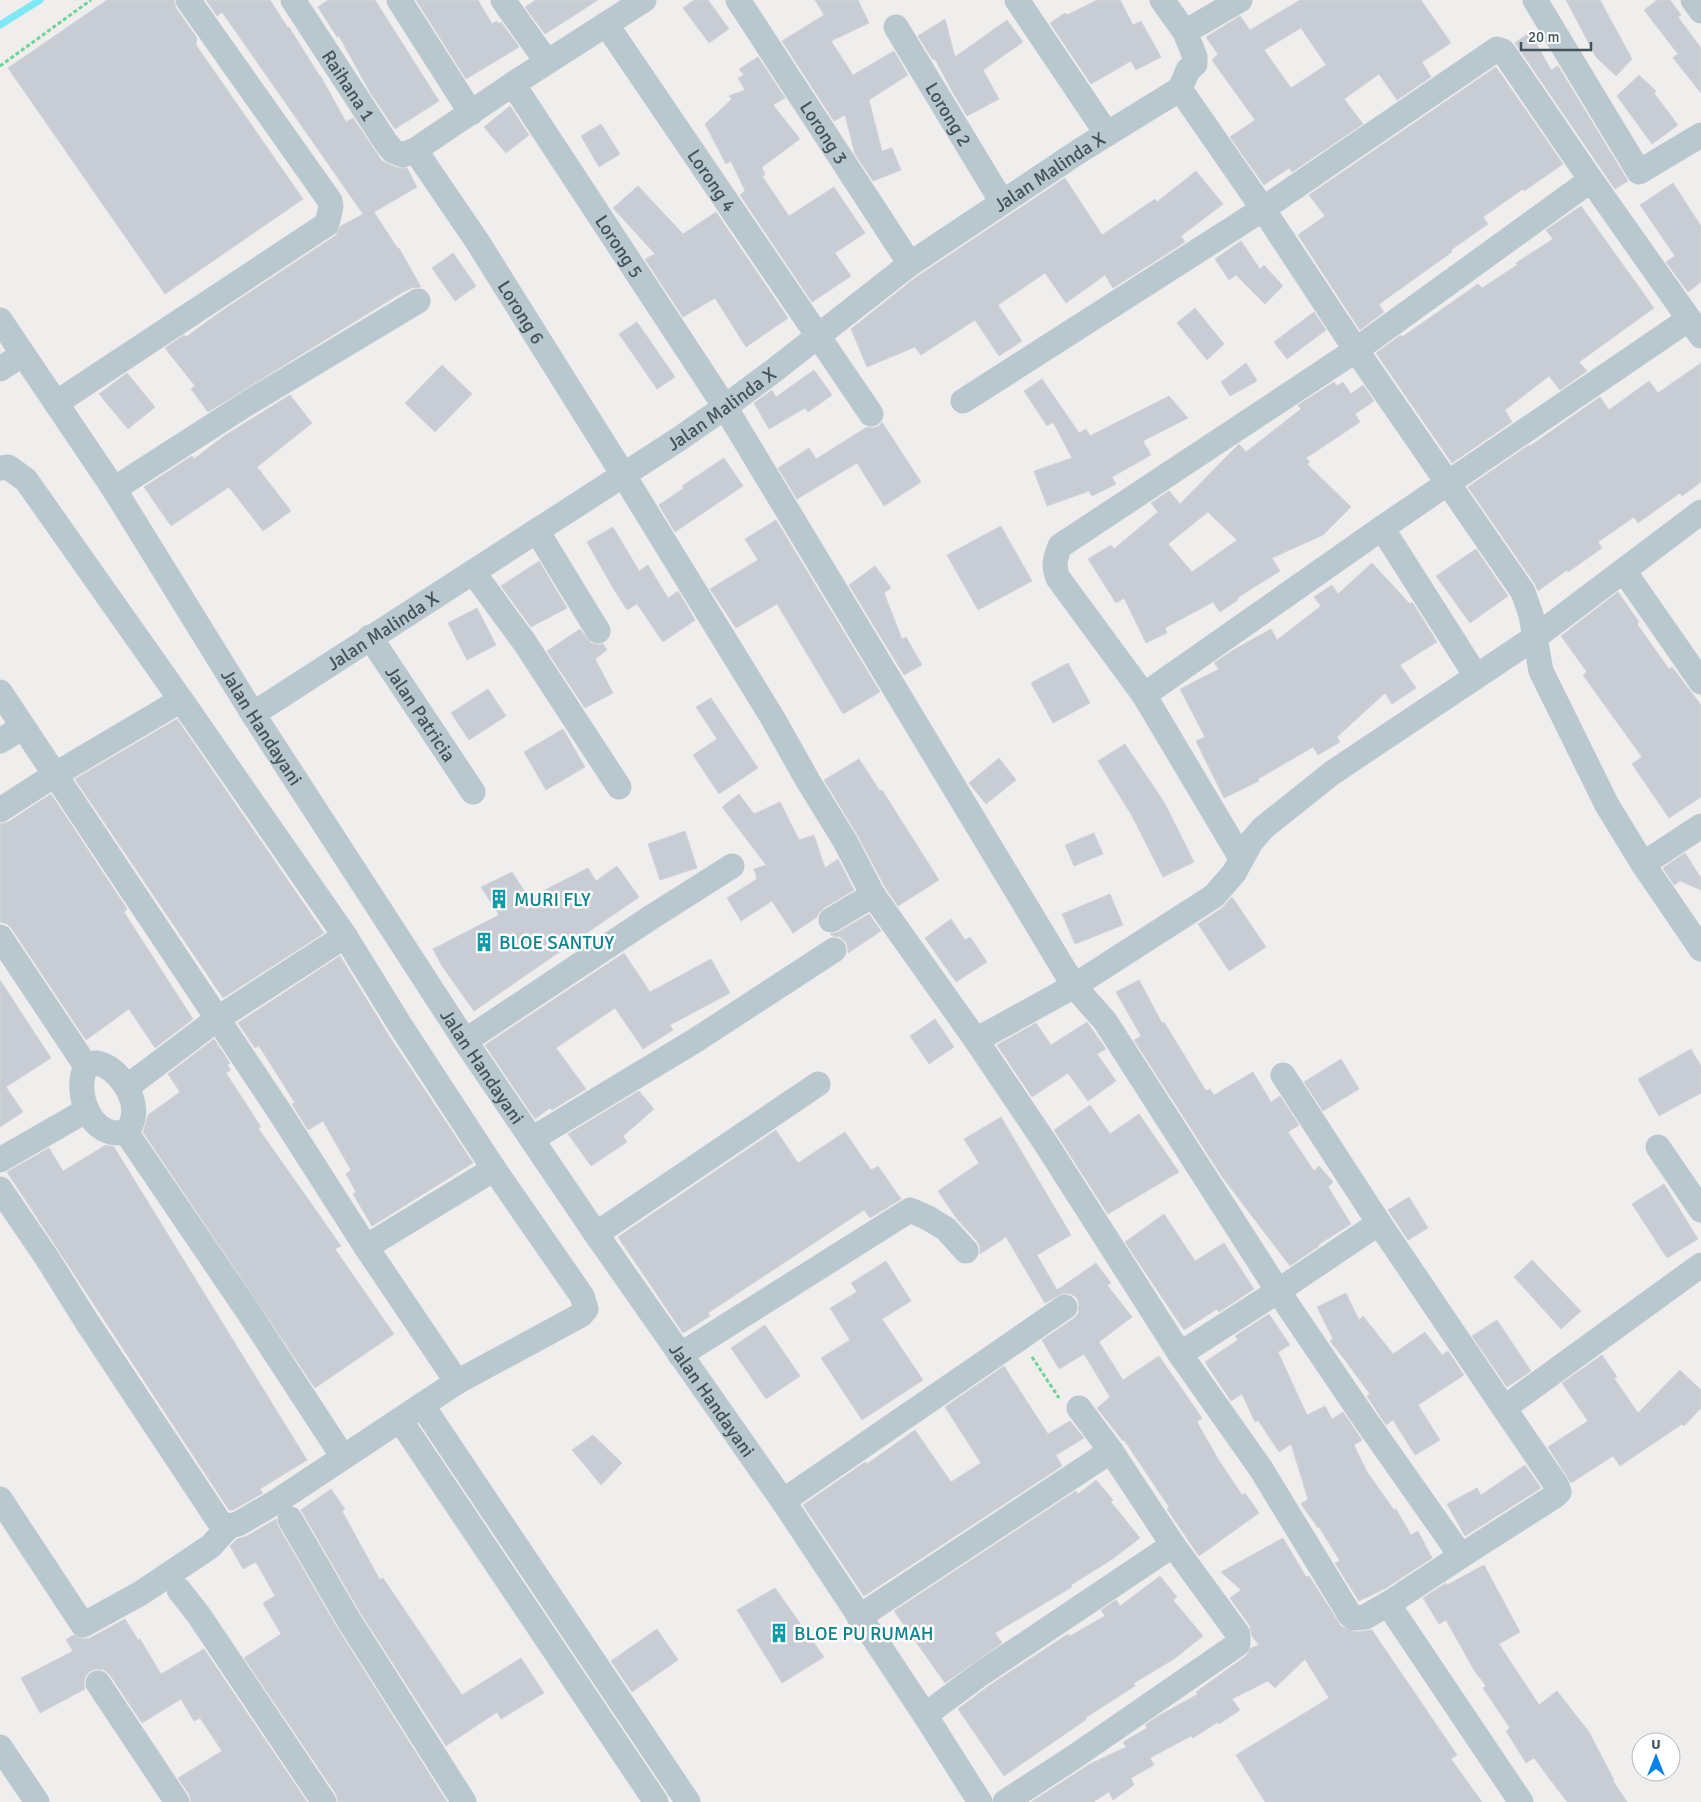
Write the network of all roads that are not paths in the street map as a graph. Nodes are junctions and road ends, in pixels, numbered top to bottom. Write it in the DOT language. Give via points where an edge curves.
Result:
graph roads {
  1 [pos="188,0"];
  2 [pos="293,0"];
  3 [pos="399,0"];
  4 [pos="503,0"];
  5 [pos="644,0"];
  6 [pos="738,0"];
  7 [pos="1018,0"];
  8 [pos="1162,0"];
  9 [pos="1240,0"];
  10 [pos="1535,0"];
  11 [pos="1693,0"];
  12 [pos="1701,11"];
  13 [pos="612,13"];
  14 [pos="896,27"];
  15 [pos="1185,32"];
  16 [pos="547,62"];
  17 [pos="514,84"];
  18 [pos="1180,89"];
  19 [pos="471,113"];
  20 [pos="1107,134"];
  21 [pos="1701,135"];
  22 [pos="415,150"];
  23 [pos="1591,180"];
  24 [pos="1002,202"];
  25 [pos="1263,209"];
  26 [pos="910,264"];
  27 [pos="418,301"];
  28 [pos="0,320"];
  29 [pos="1695,327"];
  30 [pos="819,337"];
  31 [pos="1356,350"];
  32 [pos="22,355"];
  33 [pos="0,370"];
  34 [pos="963,402"];
  35 [pos="56,403"];
  36 [pos="725,407"];
  37 [pos="871,414"];
  38 [pos="0,468"];
  39 [pos="624,476"];
  40 [pos="1448,483"];
  41 [pos="114,489"];
  42 [pos="1701,512"];
  43 [pos="1382,528"];
  44 [pos="537,531"];
  45 [pos="1624,571"];
  46 [pos="473,572"];
  47 [pos="598,631"];
  48 [pos="370,637"];
  49 [pos="1534,638"];
  50 [pos="1476,676"];
  51 [pos="1701,682"];
  52 [pos="0,692"];
  53 [pos="1144,695"];
  54 [pos="180,700"];
  55 [pos="253,714"];
  56 [pos="23,727"];
  57 [pos="0,741"];
  58 [pos="56,774"];
  59 [pos="619,787"];
  60 [pos="473,792"];
  61 [pos="0,810"];
  62 [pos="1701,826"];
  63 [pos="1241,858"];
  64 [pos="1643,864"];
  65 [pos="732,866"];
  66 [pos="873,895"];
  67 [pos="831,920"];
  68 [pos="345,936"];
  69 [pos="0,937"];
  70 [pos="1701,949"];
  71 [pos="834,950"];
  72 [pos="1074,986"];
  73 [pos="217,1019"];
  74 [pos="976,1040"];
  75 [pos="465,1041"];
  76 [pos="86,1066"];
  77 [pos="1283,1075"];
  78 [pos="818,1084"];
  79 [pos="127,1087"];
  80 [pos="87,1110"];
  81 [pos="126,1132"];
  82 [pos="532,1138"];
  83 [pos="1658,1147"];
  84 [pos="0,1160"];
  85 [pos="494,1169"];
  86 [pos="0,1189"];
  87 [pos="1701,1210"];
  88 [pos="1379,1224"];
  89 [pos="596,1234"];
  90 [pos="366,1247"];
  91 [pos="966,1251"];
  92 [pos="1701,1265"];
  93 [pos="1278,1291"];
  94 [pos="1064,1307"];
  95 [pos="1180,1354"];
  96 [pos="680,1355"];
  97 [pos="457,1382"];
  98 [pos="422,1405"];
  99 [pos="1079,1408"];
  100 [pos="1504,1408"];
  101 [pos="400,1420"];
  102 [pos="1111,1451"];
  103 [pos="342,1457"];
  104 [pos="0,1498"];
  105 [pos="783,1501"];
  106 [pos="290,1519"];
  107 [pos="229,1526"];
  108 [pos="1173,1545"];
  109 [pos="1462,1556"];
  110 [pos="179,1590"];
  111 [pos="1388,1604"];
  112 [pos="859,1617"];
  113 [pos="98,1683"];
  114 [pos="925,1715"];
  115 [pos="0,1747"];
  116 [pos="37,1802"];
  117 [pos="177,1802"];
  118 [pos="324,1802"];
  119 [pos="464,1802"];
  120 [pos="656,1802"];
  121 [pos="688,1802"];
  122 [pos="980,1802"];
  123 [pos="1006,1802"];
  124 [pos="1521,1802"];
  1 -- 35 [label="street" via="330,201 327,224"];
  2 -- 22 [label="street, Raihana 1" via="387,144 393,151 403,154"];
  3 -- 19 [label="street"];
  4 -- 16 [label="street"];
  5 -- 13 [label="street"];
  6 -- 26 [label="street, Lorong 3"];
  7 -- 20 [label="street"];
  8 -- 15 [label="street"];
  9 -- 15 [label="street"];
  10 -- 21 [label="street" via="1639,172"];
  11 -- 12 [label="street"];
  13 -- 16 [label="street"];
  13 -- 30 [label="street, Lorong 4"];
  14 -- 24 [label="street, Lorong 2"];
  15 -- 18 [label="street" via="1195,64 1188,70"];
  16 -- 17 [label="street"];
  17 -- 19 [label="street"];
  17 -- 36 [label="street, Lorong 5"];
  18 -- 20 [label="street, Jalan Malinda X"];
  18 -- 25 [label="street"];
  19 -- 22 [label="street"];
  20 -- 24 [label="street, Jalan Malinda X"];
  22 -- 39 [label="street, Lorong 6" via="477,241"];
  23 -- 25 [label="street" via="1503,51 1497,50"];
  23 -- 29 [label="street"];
  23 -- 31 [label="street"];
  24 -- 26 [label="street, Jalan Malinda X"];
  25 -- 31 [label="street"];
  25 -- 34 [label="street"];
  26 -- 30 [label="street, Jalan Malinda X"];
  27 -- 41 [label="street" via="248,403"];
  28 -- 32 [label="street, Jalan Handayani"];
  29 -- 40 [label="street"];
  30 -- 36 [label="street, Jalan Malinda X"];
  30 -- 37 [label="street, Lorong 4"];
  31 -- 40 [label="street"];
  31 -- 53 [label="street" via="1060,546 1054,569 1058,578"];
  32 -- 33 [label="street"];
  32 -- 35 [label="street, Jalan Handayani"];
  35 -- 41 [label="street, Jalan Handayani"];
  36 -- 39 [label="street, Jalan Malinda X"];
  36 -- 72 [label="street, Lorong 5"];
  38 -- 54 [label="street" via="8,467 26,480"];
  39 -- 44 [label="street, Jalan Malinda X"];
  39 -- 66 [label="street, Lorong 6" via="772,717"];
  40 -- 43 [label="street"];
  40 -- 49 [label="street" via="1523,592"];
  41 -- 55 [label="street, Jalan Handayani"];
  42 -- 45 [label="street"];
  43 -- 50 [label="street"];
  43 -- 53 [label="street"];
  44 -- 46 [label="street, Jalan Malinda X"];
  44 -- 47 [label="street"];
  45 -- 49 [label="street"];
  45 -- 51 [label="street"];
  46 -- 48 [label="street, Jalan Malinda X"];
  46 -- 59 [label="street" via="525,643"];
  48 -- 55 [label="street, Jalan Malinda X"];
  48 -- 60 [label="street, Jalan Patricia"];
  49 -- 50 [label="street"];
  49 -- 64 [label="street" via="1545,680 1607,805"];
  50 -- 63 [label="street" via="1332,773 1263,828"];
  52 -- 56 [label="street"];
  53 -- 63 [label="street"];
  54 -- 58 [label="street"];
  54 -- 68 [label="street"];
  55 -- 75 [label="street, Jalan Handayani"];
  56 -- 57 [label="street"];
  56 -- 58 [label="street"];
  58 -- 61 [label="street"];
  58 -- 73 [label="street"];
  62 -- 64 [label="street"];
  63 -- 72 [label="street" via="1234,873 1214,896"];
  64 -- 70 [label="street"];
  65 -- 75 [label="street"];
  66 -- 67 [label="street"];
  66 -- 74 [label="street, Lorong 6"];
  68 -- 73 [label="street"];
  68 -- 85 [label="street"];
  69 -- 76 [label="street"];
  71 -- 82 [label="street" via="696,1040"];
  72 -- 74 [label="street"];
  72 -- 93 [label="street, Lorong 5" via="1105,1021"];
  73 -- 79 [label="street"];
  73 -- 90 [label="street"];
  74 -- 95 [label="street, Lorong 6"];
  75 -- 82 [label="street, Jalan Handayani"];
  76 -- 79 [label="street" via="102,1064"];
  76 -- 80 [label="street" via="82,1080"];
  77 -- 88 [label="street"];
  78 -- 89 [label="street"];
  79 -- 81 [label="street" via="133,1110 132,1122"];
  80 -- 81 [label="street" via="96,1125 108,1132"];
  80 -- 84 [label="street"];
  81 -- 103 [label="street"];
  82 -- 89 [label="street, Jalan Handayani"];
  83 -- 87 [label="street"];
  85 -- 90 [label="street"];
  85 -- 97 [label="street" via="582,1296 586,1309 581,1315"];
  86 -- 107 [label="street" via="218,1520"];
  88 -- 93 [label="street"];
  88 -- 100 [label="street"];
  89 -- 96 [label="street, Jalan Handayani"];
  90 -- 97 [label="street"];
  91 -- 96 [label="street" via="946,1229 910,1210"];
  92 -- 100 [label="street"];
  93 -- 95 [label="street"];
  93 -- 109 [label="street, Lorong 5"];
  94 -- 105 [label="street"];
  95 -- 111 [label="street, Lorong 6" via="1261,1469 1350,1615 1361,1618"];
  96 -- 105 [label="street, Jalan Handayani"];
  97 -- 98 [label="street"];
  98 -- 101 [label="street"];
  98 -- 121 [label="street"];
  99 -- 102 [label="street"];
  100 -- 109 [label="street, Lorong 6" via="1559,1492"];
  101 -- 103 [label="street"];
  101 -- 120 [label="street"];
  102 -- 108 [label="street"];
  102 -- 112 [label="street"];
  103 -- 107 [label="street" via="279,1500"];
  104 -- 107 [label="street" via="83,1625 141,1593 211,1546"];
  105 -- 112 [label="street, Jalan Handayani"];
  106 -- 119 [label="street" via="348,1619"];
  108 -- 114 [label="street"];
  108 -- 123 [label="street" via="1238,1634 1238,1644"];
  109 -- 111 [label="street, Lorong 6"];
  110 -- 118 [label="street"];
  111 -- 124 [label="street"];
  112 -- 114 [label="street, Jalan Handayani"];
  113 -- 117 [label="street"];
  114 -- 122 [label="street, Jalan Handayani"];
  115 -- 116 [label="street"];
}
